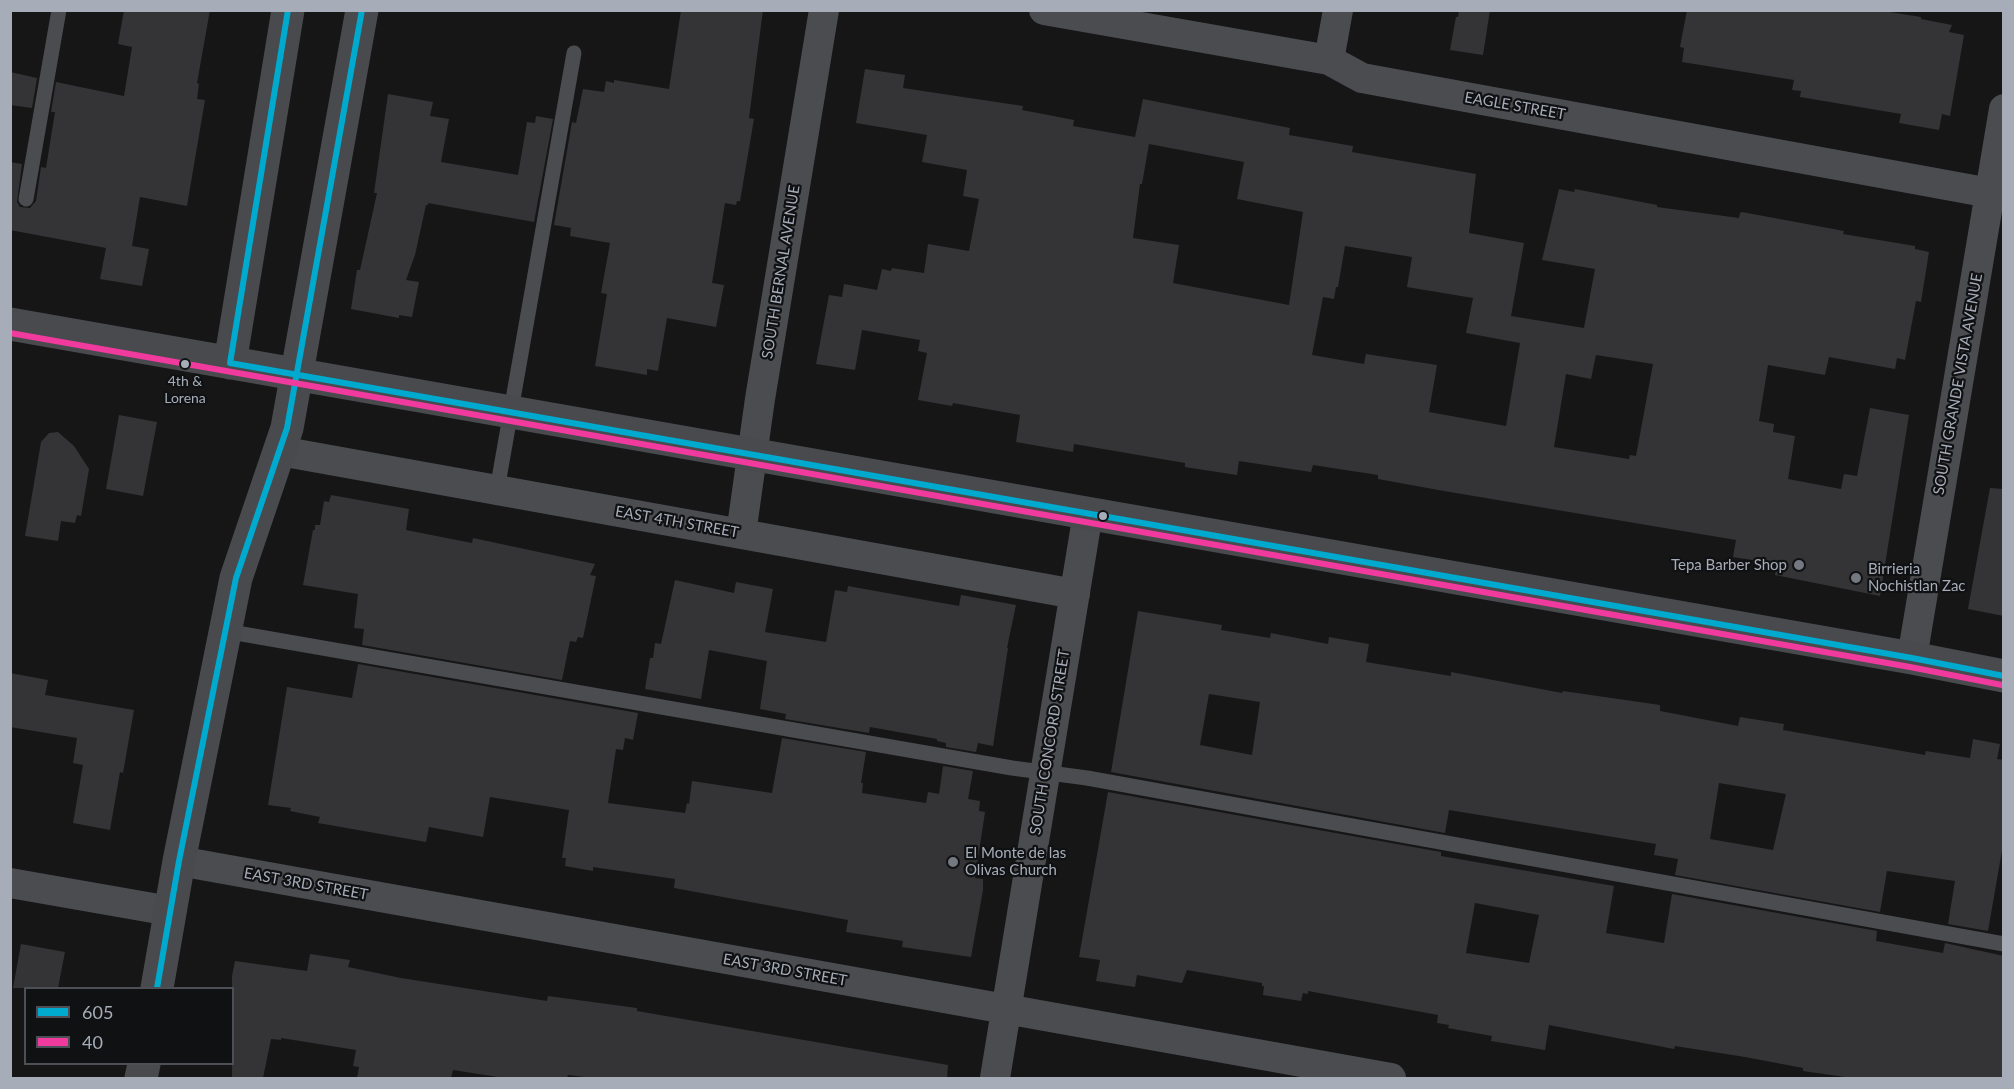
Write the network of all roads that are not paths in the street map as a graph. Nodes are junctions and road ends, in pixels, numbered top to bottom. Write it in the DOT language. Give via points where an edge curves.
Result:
graph roads {
  1 [pos="58,10"];
  2 [pos="288,10"];
  3 [pos="362,10"];
  4 [pos="824,10"];
  5 [pos="1044,10"];
  6 [pos="1338,10"];
  7 [pos="1078,13"];
  8 [pos="574,53"];
  9 [pos="1329,60"];
  10 [pos="2004,109"];
  11 [pos="1990,193"];
  12 [pos="26,199"];
  13 [pos="10,324"];
  14 [pos="230,363"];
  15 [pos="280,451"];
  16 [pos="497,490"];
  17 [pos="1088,513"];
  18 [pos="741,534"];
  19 [pos="1075,594"];
  20 [pos="225,631"];
  21 [pos="1912,658"];
  22 [pos="2004,676"];
  23 [pos="1045,773"];
  24 [pos="179,861"];
  25 [pos="10,883"];
  26 [pos="170,911"];
  27 [pos="2004,944"];
  28 [pos="157,987"];
  29 [pos="1006,1010"];
  30 [pos="995,1078"];
  31 [pos="1391,1078"];
  1 -- 12 [label="lane"];
  2 -- 14 [label="main road"];
  3 -- 15 [label="main road"];
  4 -- 18 [label="street, SOUTH BERNAL AVENUE"];
  5 -- 7 [label="street, EAGLE STREET"];
  6 -- 9 [label="street"];
  7 -- 9 [label="street, EAGLE STREET"];
  8 -- 16 [label="lane"];
  9 -- 11 [label="street, EAGLE STREET" via="1362,78"];
  10 -- 11 [label="street, SOUTH GRANDE VISTA AVENUE"];
  11 -- 21 [label="street, SOUTH GRANDE VISTA AVENUE"];
  13 -- 14 [label="main road"];
  14 -- 17 [label="main road"];
  15 -- 16 [label="street, EAST 4TH STREET"];
  15 -- 20 [label="main road" via="236,578"];
  16 -- 18 [label="street, EAST 4TH STREET"];
  17 -- 19 [label="street, SOUTH CONCORD STREET"];
  17 -- 21 [label="main road"];
  18 -- 19 [label="street, EAST 4TH STREET"];
  19 -- 23 [label="street, SOUTH CONCORD STREET"];
  20 -- 23 [label="lane"];
  20 -- 24 [label="main road"];
  21 -- 22 [label="main road"];
  23 -- 27 [label="lane"];
  23 -- 29 [label="street, SOUTH CONCORD STREET"];
  24 -- 26 [label="main road"];
  24 -- 29 [label="street, EAST 3RD STREET"];
  25 -- 26 [label="street"];
  26 -- 28 [label="main road"];
  29 -- 30 [label="street, SOUTH CONCORD STREET"];
  29 -- 31 [label="street, EAST 3RD STREET"];
}
